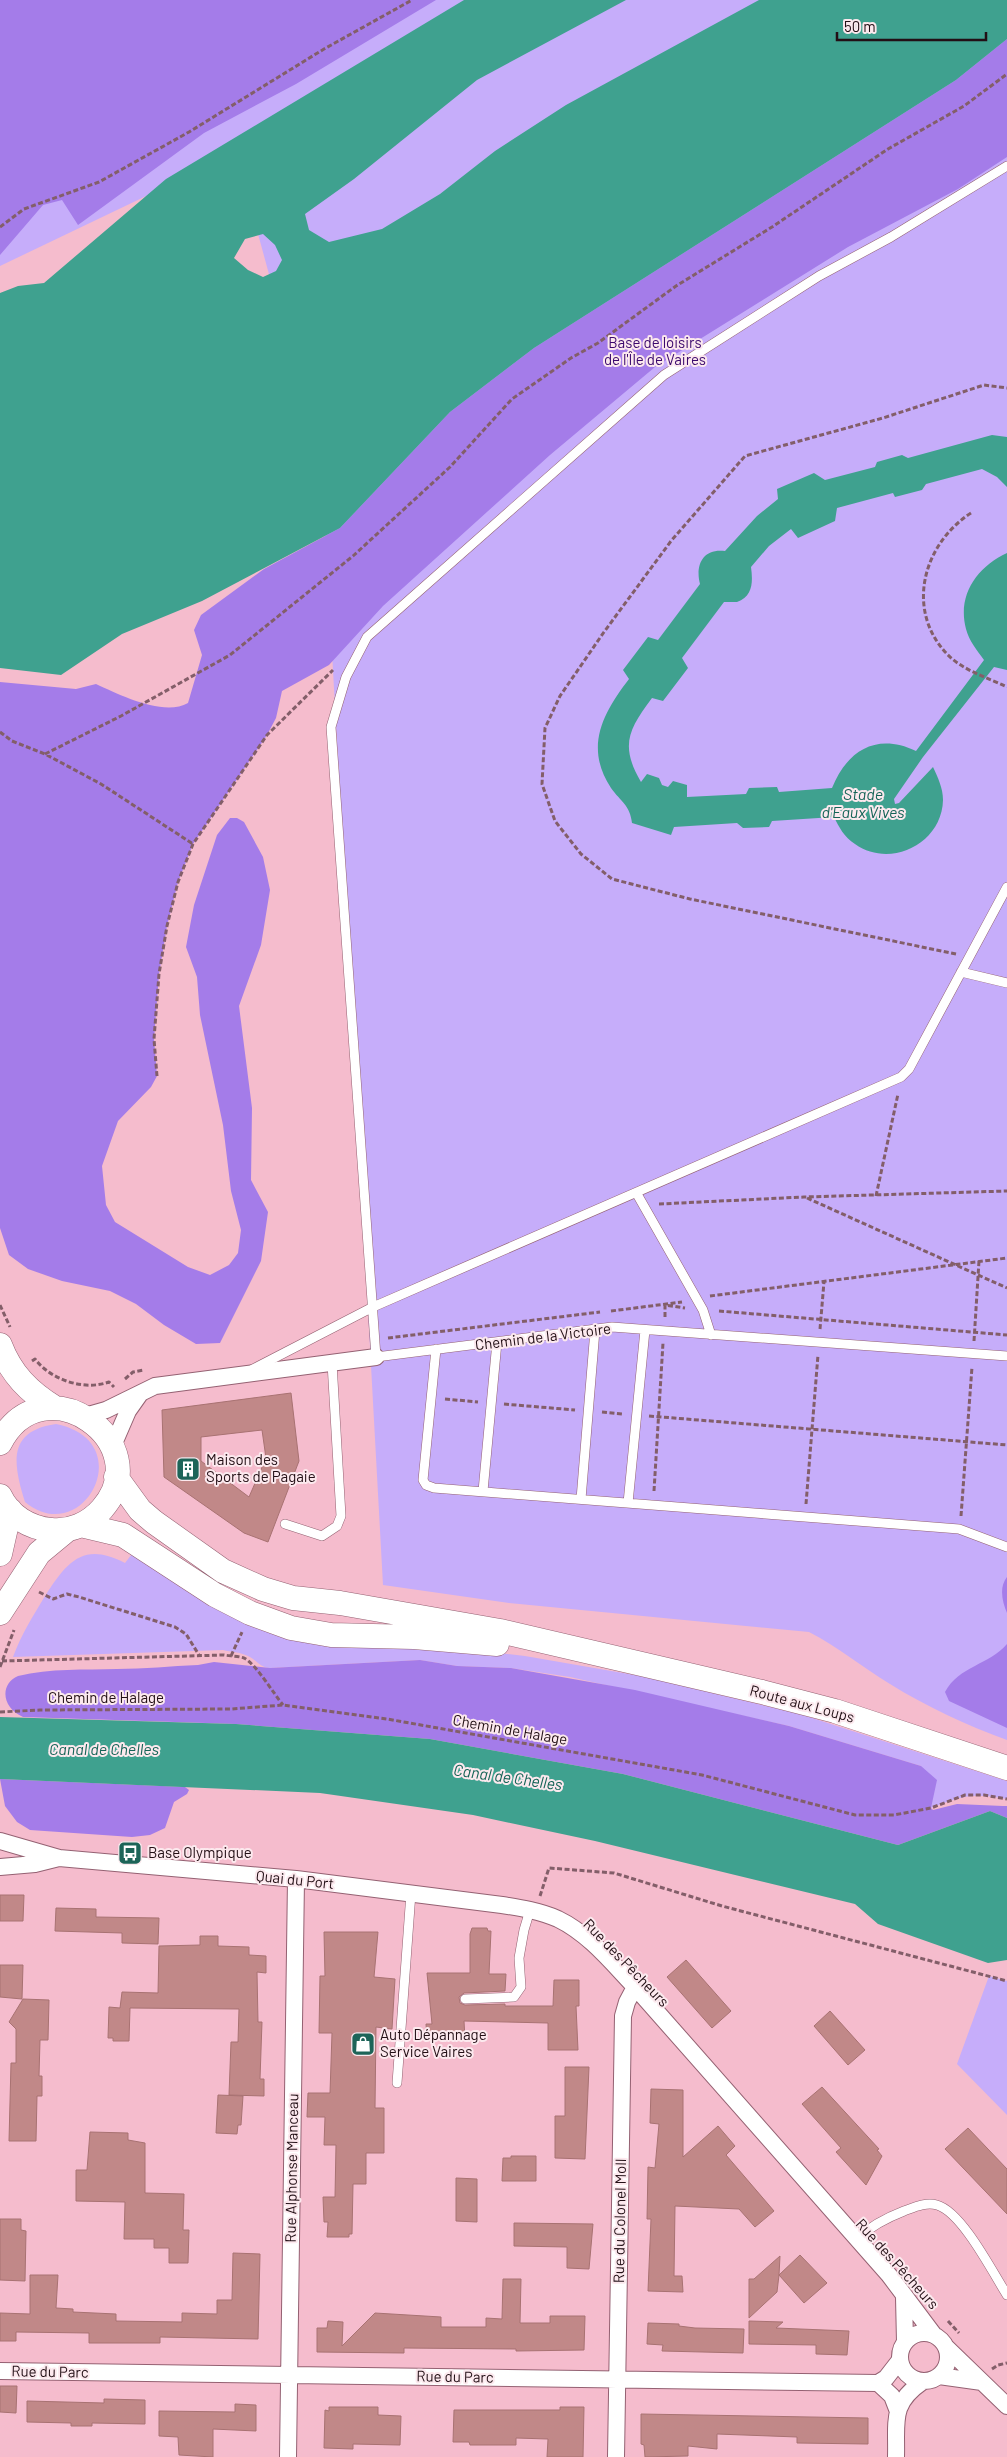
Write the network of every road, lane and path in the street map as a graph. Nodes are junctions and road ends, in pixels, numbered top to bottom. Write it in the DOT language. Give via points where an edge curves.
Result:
graph roads {
  1 [pos="412,0"];
  2 [pos="1007,74"];
  3 [pos="1007,166"];
  4 [pos="0,227"];
  5 [pos="1007,388"];
  6 [pos="971,513"];
  7 [pos="334,669"];
  8 [pos="1007,687"];
  9 [pos="0,732"];
  10 [pos="44,754"];
  11 [pos="193,844"];
  12 [pos="1007,887"];
  13 [pos="969,957"];
  14 [pos="961,972"];
  15 [pos="1007,983"];
  16 [pos="157,1076"];
  17 [pos="902,1077"];
  18 [pos="1007,1191"];
  19 [pos="637,1194"];
  20 [pos="876,1196"];
  21 [pos="804,1197"];
  22 [pos="644,1205"];
  23 [pos="979,1261"];
  24 [pos="979,1275"];
  25 [pos="824,1282"];
  26 [pos="1007,1288"];
  27 [pos="373,1307"];
  28 [pos="703,1310"];
  29 [pos="821,1320"];
  30 [pos="595,1330"];
  31 [pos="645,1330"];
  32 [pos="664,1331"];
  33 [pos="975,1333"];
  34 [pos="711,1334"];
  35 [pos="1007,1335"];
  36 [pos="819,1341"];
  37 [pos="497,1342"];
  38 [pos="0,1345"];
  39 [pos="436,1349"];
  40 [pos="973,1352"];
  41 [pos="1007,1356"];
  42 [pos="376,1357"];
  43 [pos="30,1362"];
  44 [pos="332,1363"];
  45 [pos="244,1374"];
  46 [pos="110,1391"];
  47 [pos="142,1392"];
  48 [pos="431,1398"];
  49 [pos="491,1402"];
  50 [pos="55,1408"];
  51 [pos="588,1411"];
  52 [pos="636,1415"];
  53 [pos="85,1416"];
  54 [pos="657,1417"];
  55 [pos="813,1428"];
  56 [pos="1,1437"];
  57 [pos="967,1442"];
  58 [pos="1007,1445"];
  59 [pos="112,1448"];
  60 [pos="116,1477"];
  61 [pos="483,1492"];
  62 [pos="581,1499"];
  63 [pos="5,1503"];
  64 [pos="628,1503"];
  65 [pos="653,1505"];
  66 [pos="805,1517"];
  67 [pos="285,1524"];
  68 [pos="75,1527"];
  69 [pos="960,1529"];
  70 [pos="1007,1547"];
  71 [pos="0,1554"];
  72 [pos="40,1584"];
  73 [pos="36,1590"];
  74 [pos="32,1597"];
  75 [pos="8,1620"];
  76 [pos="592,1653"];
  77 [pos="200,1656"];
  78 [pos="2,1661"];
  79 [pos="0,1667"];
  80 [pos="283,1705"];
  81 [pos="0,1712"];
  82 [pos="1007,1768"];
  83 [pos="1007,1800"];
  84 [pos="0,1840"];
  85 [pos="59,1858"];
  86 [pos="0,1867"];
  87 [pos="296,1879"];
  88 [pos="411,1893"];
  89 [pos="546,1900"];
  90 [pos="535,1904"];
  91 [pos="1007,1981"];
  92 [pos="635,1987"];
  93 [pos="465,1999"];
  94 [pos="397,2083"];
  95 [pos="858,2238"];
  96 [pos="1007,2295"];
  97 [pos="904,2297"];
  98 [pos="945,2318"];
  99 [pos="934,2335"];
  100 [pos="965,2339"];
  101 [pos="905,2342"];
  102 [pos="946,2347"];
  103 [pos="900,2360"];
  104 [pos="986,2361"];
  105 [pos="0,2371"];
  106 [pos="997,2374"];
  107 [pos="289,2375"];
  108 [pos="939,2376"];
  109 [pos="617,2380"];
  110 [pos="922,2382"];
  111 [pos="982,2382"];
  112 [pos="878,2383"];
  113 [pos="1007,2406"];
  114 [pos="897,2409"];
  115 [pos="288,2457"];
  116 [pos="616,2457"];
  117 [pos="896,2457"];
  1 -- 4 [label="path" via="99,182 24,209"];
  2 -- 10 [label="path" via="964,106 888,149 772,227 676,286 512,399 450,467 360,550 230,655 121,716"];
  3 -- 27 [label="lane" via="891,237 811,280 664,374 367,637 346,677 332,727"];
  5 -- 13 [label="path" via="984,385 884,418 745,456 671,541 604,632 560,696 545,728 542,784 555,821 581,854 612,879 690,899"];
  6 -- 8 [label="path" via="944,536 927,567 923,597 927,620 936,640 948,655 961,665"];
  7 -- 11 [label="path" via="267,734"];
  9 -- 10 [label="path" via="12,741"];
  10 -- 11 [label="path" via="101,784"];
  11 -- 16 [label="path" via="178,882 159,974 154,1039"];
  12 -- 13 [label="lane"];
  13 -- 14 [label="lane"];
  14 -- 15 [label="lane"];
  14 -- 17 [label="lane"];
  17 -- 19 [label="lane"];
  17 -- 20 [label="path"];
  18 -- 20 [label="path"];
  19 -- 22 [label="lane"];
  19 -- 27 [label="lane"];
  20 -- 21 [label="path"];
  21 -- 22 [label="path"];
  21 -- 24 [label="path"];
  22 -- 28 [label="lane"];
  23 -- 24 [label="path"];
  24 -- 26 [label="path"];
  24 -- 33 [label="path"];
  25 -- 29 [label="path"];
  27 -- 42 [label="lane"];
  27 -- 45 [label="lane"];
  28 -- 29 [label="path"];
  28 -- 32 [label="path" via="665,1305"];
  28 -- 34 [label="lane"];
  29 -- 33 [label="path"];
  29 -- 36 [label="path"];
  30 -- 31 [label="lane, Chemin de la Victoire" via="612,1327"];
  30 -- 37 [label="lane, Chemin de la Victoire"];
  30 -- 51 [label="lane"];
  31 -- 32 [label="lane, Chemin de la Victoire"];
  31 -- 52 [label="lane"];
  32 -- 34 [label="lane, Chemin de la Victoire"];
  32 -- 54 [label="path"];
  33 -- 35 [label="path"];
  33 -- 40 [label="path"];
  34 -- 36 [label="lane, Chemin de la Victoire"];
  36 -- 40 [label="lane, Chemin de la Victoire"];
  36 -- 55 [label="path"];
  37 -- 39 [label="lane, Chemin de la Victoire"];
  37 -- 49 [label="lane"];
  38 -- 50 [label="street" via="21,1382 35,1396"];
  39 -- 42 [label="lane, Chemin de la Victoire"];
  39 -- 48 [label="lane"];
  40 -- 41 [label="lane, Chemin de la Victoire"];
  40 -- 57 [label="path"];
  42 -- 44 [label="street, Chemin de la Victoire"];
  43 -- 46 [label="path" via="35,1359 54,1376 70,1382 98,1387 109,1382 115,1387"];
  44 -- 45 [label="street, Chemin de la Victoire"];
  44 -- 67 [label="lane" via="341,1516 338,1526 322,1536"];
  45 -- 47 [label="street, Chemin de la Victoire" via="155,1386"];
  47 -- 53 [label="street, Chemin de la Victoire" via="106,1410"];
  47 -- 59 [label="street" via="128,1411"];
  48 -- 49 [label="path"];
  48 -- 61 [label="lane" via="426,1484 434,1488"];
  49 -- 51 [label="path"];
  49 -- 61 [label="lane"];
  50 -- 53 [label="street"];
  50 -- 56 [label="street" via="31,1413"];
  51 -- 52 [label="path"];
  51 -- 62 [label="lane"];
  52 -- 54 [label="path"];
  52 -- 64 [label="lane"];
  53 -- 59 [label="street" via="102,1429"];
  54 -- 55 [label="path"];
  54 -- 65 [label="path"];
  55 -- 57 [label="path"];
  55 -- 66 [label="path"];
  57 -- 58 [label="path"];
  57 -- 69 [label="path"];
  59 -- 60 [label="street"];
  60 -- 68 [label="street" via="105,1506"];
  60 -- 76 [label="street" via="140,1510 154,1522 224,1570 263,1589 293,1598 349,1604 500,1631"];
  61 -- 62 [label="lane"];
  62 -- 64 [label="lane"];
  63 -- 68 [label="street" via="22,1521 36,1528 52,1531"];
  63 -- 71 [label="street"];
  64 -- 65 [label="lane"];
  65 -- 66 [label="lane"];
  66 -- 69 [label="lane"];
  68 -- 75 [label="street" via="39,1553"];
  68 -- 76 [label="street" via="123,1535 215,1595 250,1613 291,1628 331,1635 414,1637"];
  69 -- 70 [label="lane"];
  72 -- 73 [label="path"];
  73 -- 74 [label="path"];
  73 -- 77 [label="path" via="52,1599 67,1594 79,1596 175,1627 186,1634"];
  75 -- 78 [label="path"];
  76 -- 82 [label="street, Route aux Loups" via="835,1711"];
  77 -- 78 [label="path"];
  77 -- 80 [label="path" via="244,1658 255,1666"];
  78 -- 79 [label="path"];
  80 -- 81 [label="path, Chemin de Halage" via="231,1709"];
  80 -- 83 [label="path, Chemin de Halage" via="387,1719 702,1775 855,1815 894,1815 931,1808 965,1795"];
  84 -- 85 [label="street, Quai du Port"];
  85 -- 86 [label="street, Quai du Port"];
  85 -- 87 [label="street, Quai du Port"];
  87 -- 88 [label="street, Quai du Port"];
  87 -- 107 [label="street, Rue Alphonse Manceau"];
  88 -- 90 [label="street, Quai du Port"];
  88 -- 94 [label="lane"];
  89 -- 90 [label="path"];
  90 -- 91 [label="path" via="549,1868 614,1872 722,1906"];
  90 -- 92 [label="street, Rue des Pêcheurs" via="595,1945"];
  90 -- 93 [label="lane" via="524,1930 518,1994 514,1997"];
  92 -- 95 [label="street, Rue des Pêcheurs"];
  92 -- 109 [label="street, Rue du Colonel Moll" via="624,2016"];
  95 -- 96 [label="lane" via="880,2221 914,2207 927,2204 946,2208 960,2221"];
  95 -- 97 [label="street, Rue des Pêcheurs"];
  97 -- 99 [label="street, Rue des Pêcheurs"];
  97 -- 101 [label="street, Rue des Pêcheurs"];
  98 -- 100 [label="path, Rue des Pêcheurs"];
  99 -- 101 [label="street" via="918,2334"];
  99 -- 102 [label="street"];
  101 -- 103 [label="street"];
  102 -- 108 [label="street" via="948,2360"];
  102 -- 111 [label="street"];
  103 -- 110 [label="street" via="907,2375"];
  103 -- 112 [label="street"];
  104 -- 106 [label="path"];
  105 -- 107 [label="street, Rue du Parc"];
  107 -- 109 [label="street, Rue du Parc"];
  107 -- 115 [label="street, Rue Alphonse Manceau"];
  108 -- 110 [label="street"];
  108 -- 111 [label="street"];
  109 -- 112 [label="street, Rue du Parc"];
  109 -- 116 [label="street, Rue du Colonel Moll"];
  110 -- 114 [label="street" via="910,2390"];
  111 -- 113 [label="street"];
  112 -- 114 [label="street" via="892,2396"];
  114 -- 117 [label="street"];
}
